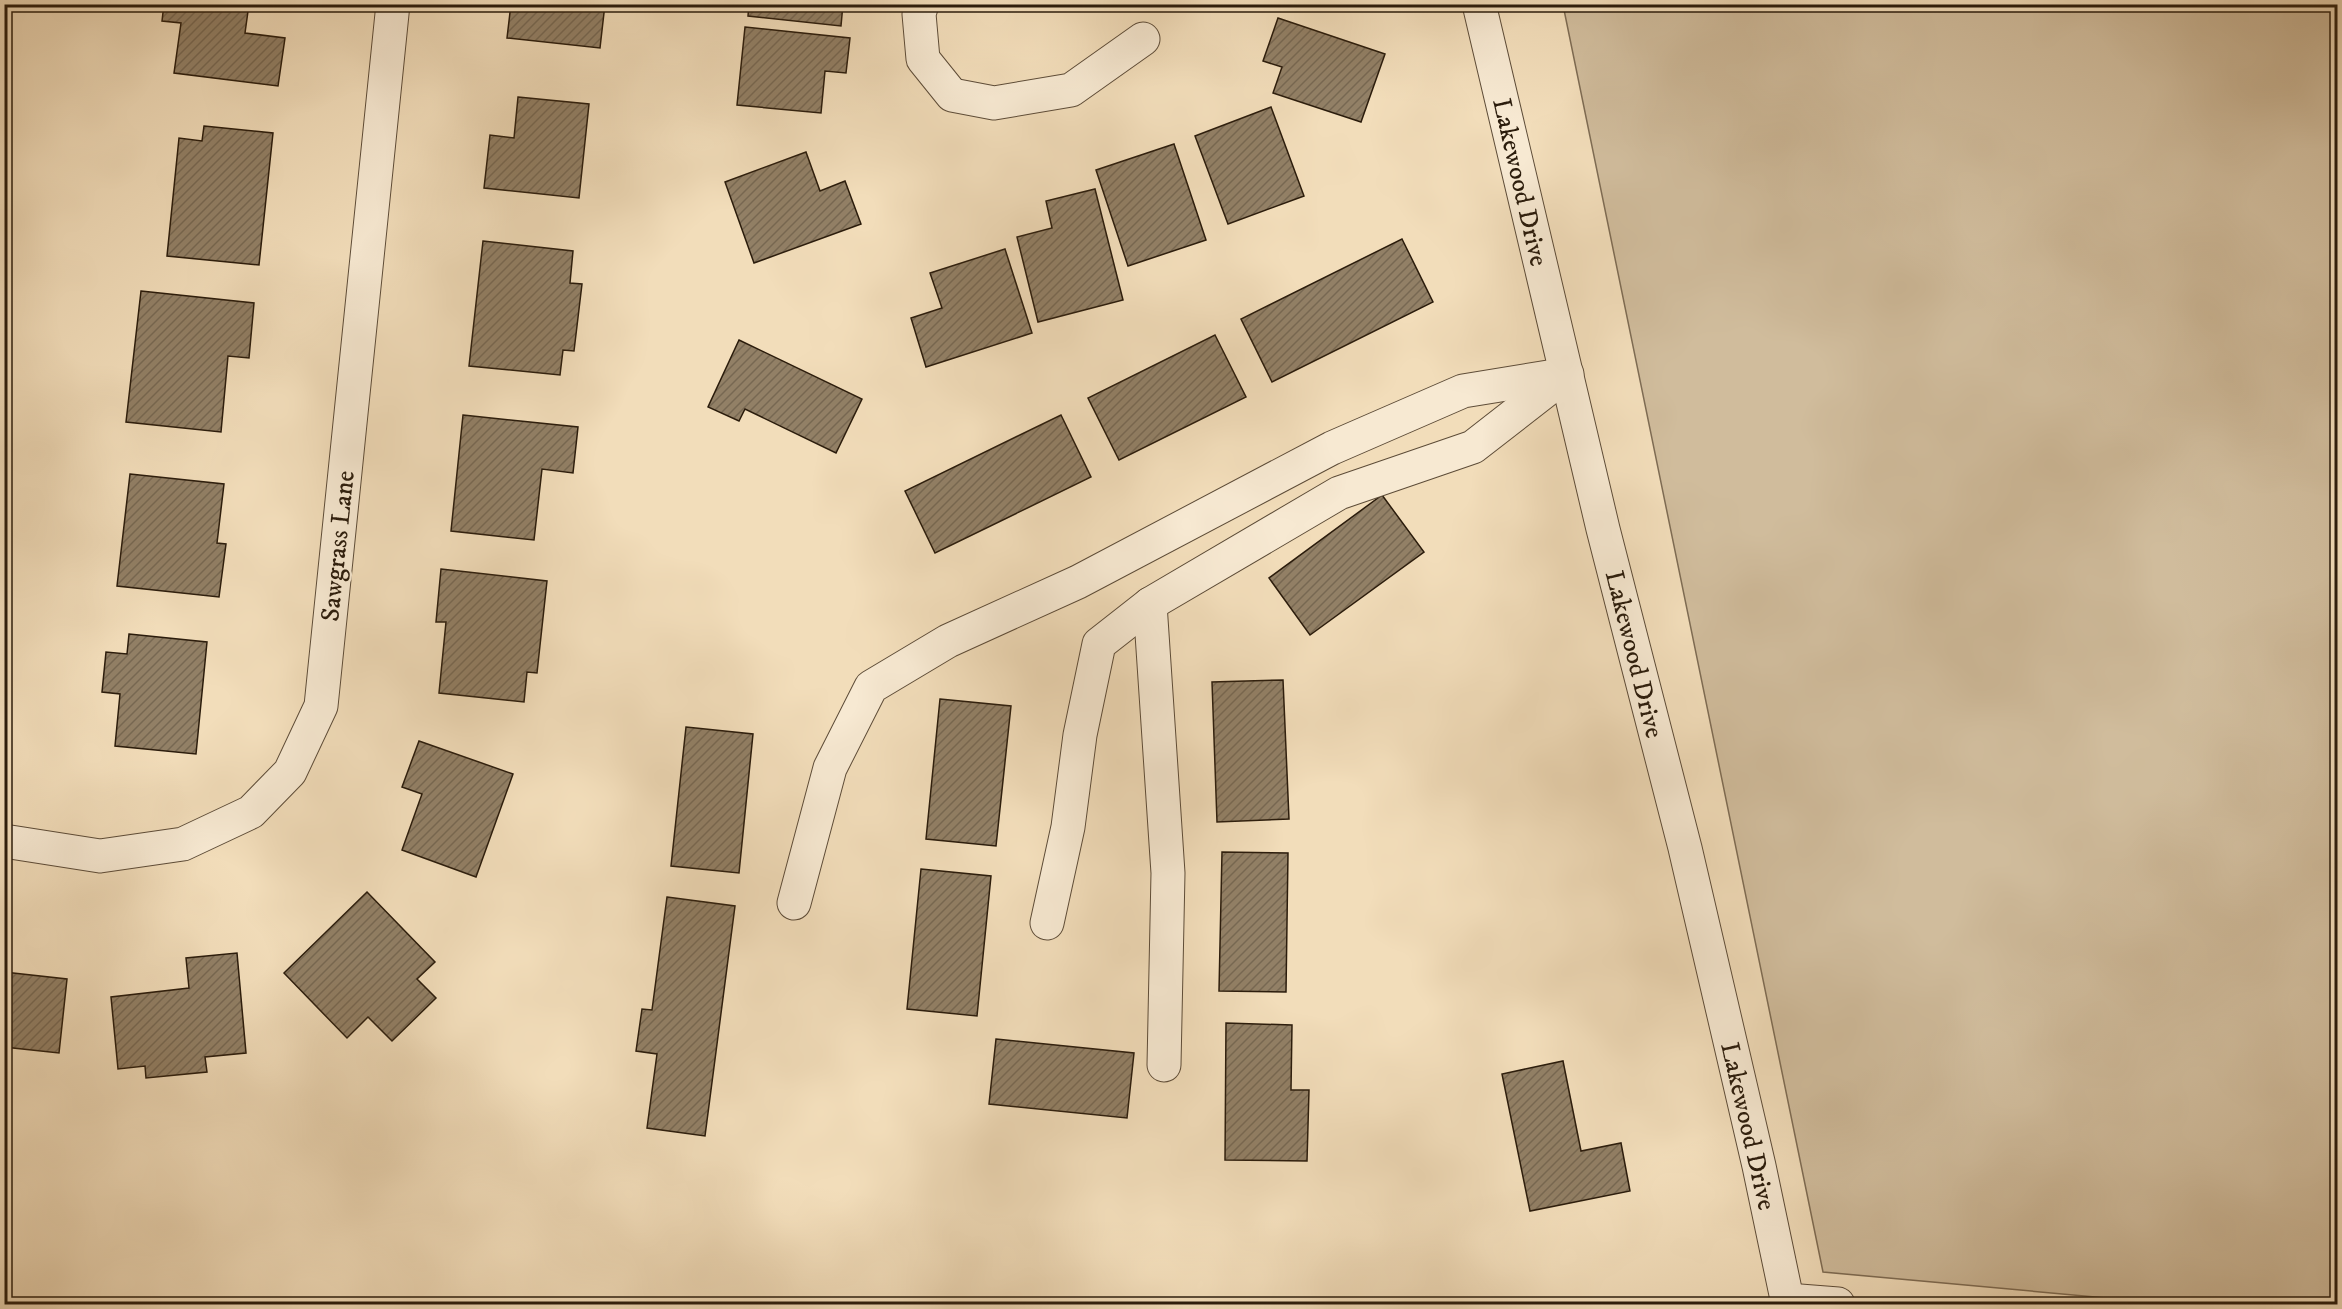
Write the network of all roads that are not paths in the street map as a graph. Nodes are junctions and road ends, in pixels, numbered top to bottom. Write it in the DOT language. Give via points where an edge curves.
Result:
graph roads {
  1 [pos="393,4"];
  2 [pos="922,4"];
  3 [pos="1479,4"];
  4 [pos="1143,39"];
  5 [pos="1567,374"];
  6 [pos="1150,604"];
  7 [pos="4,841"];
  8 [pos="794,903"];
  9 [pos="1047,923"];
  10 [pos="1164,1065"];
  11 [pos="1787,1302"];
  12 [pos="1838,1305"];
  1 -- 7 [label="street, Sawgrass Lane" via="321,706 290,772 251,812 183,844 100,856"];
  2 -- 4 [label="street" via="923,59 952,94 994,103 1071,90"];
  3 -- 5 [label="street, Lakewood Drive"];
  5 -- 6 [label="street" via="1473,447 1339,493"];
  5 -- 8 [label="street" via="1463,391 1332,448 1078,582 948,641 871,687 830,768"];
  5 -- 11 [label="street, Lakewood Drive" via="1685,848 1757,1154"];
  6 -- 9 [label="street" via="1099,644 1080,735 1068,827"];
  6 -- 10 [label="street" via="1168,873"];
  11 -- 12 [label="street"];
}
